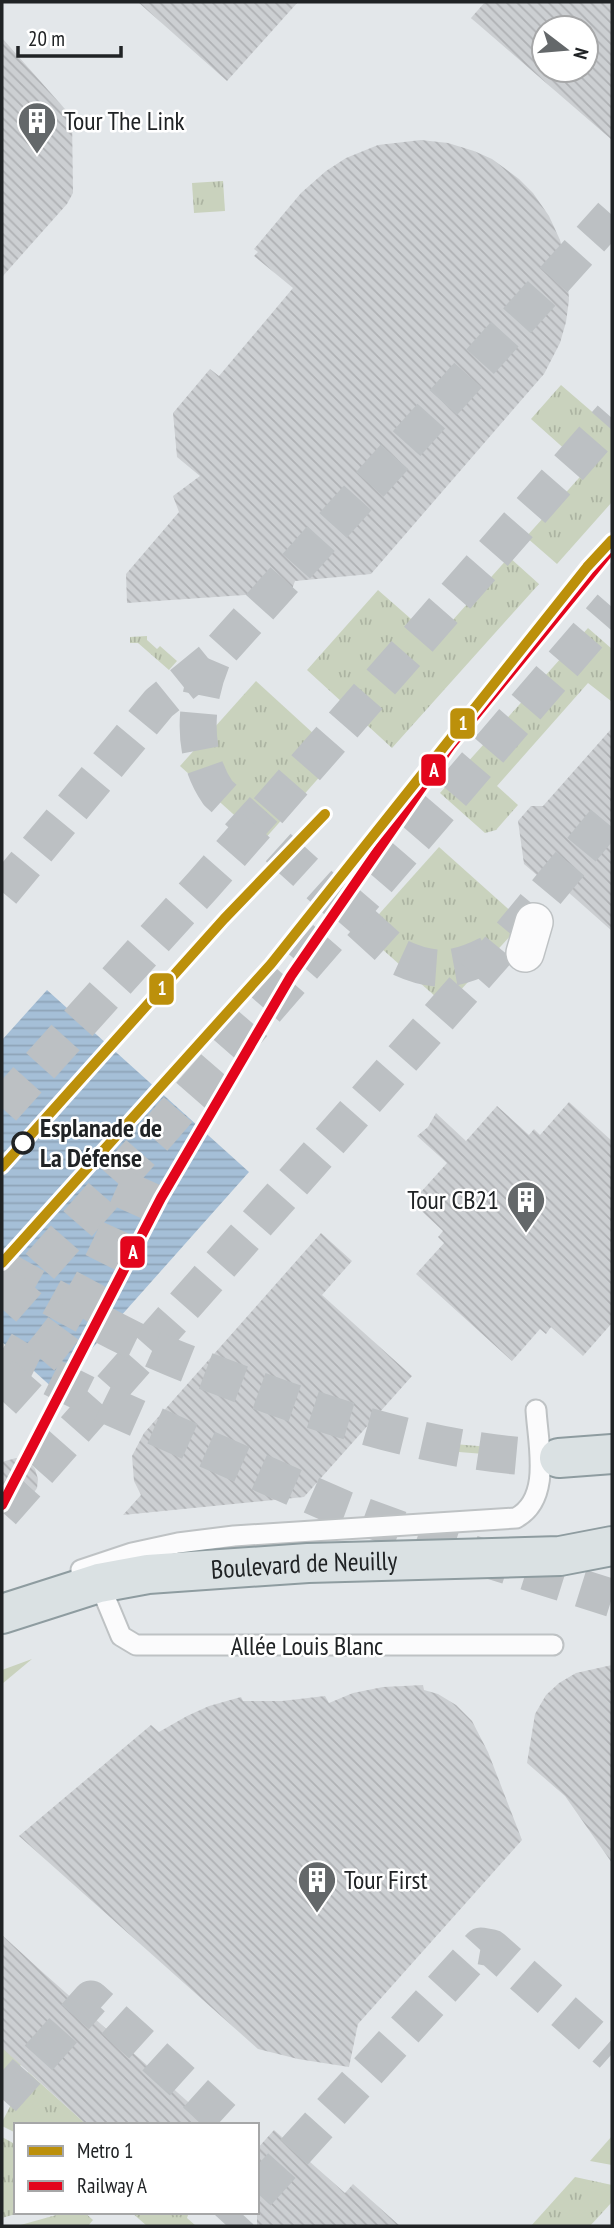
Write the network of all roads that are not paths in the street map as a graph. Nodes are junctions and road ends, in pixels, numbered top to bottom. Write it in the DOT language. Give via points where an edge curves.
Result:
graph roads {
  1 [pos="536,1410"];
  2 [pos="612,1454"];
  3 [pos="559,1458"];
  4 [pos="612,1546"];
  5 [pos="99,1583"];
  6 [pos="14,1609"];
  7 [pos="553,1645"];
  1 -- 6 [label="lane" via="539,1487 534,1501 516,1518 178,1543 74,1573"];
  2 -- 3 [label="main road"];
  4 -- 5 [label="main road, Boulevard de Neuilly" via="560,1556 308,1563 148,1574"];
  5 -- 6 [label="main road, Boulevard de Neuilly"];
  5 -- 7 [label="lane, Allée Louis Blanc" via="121,1636 136,1645"];
}
